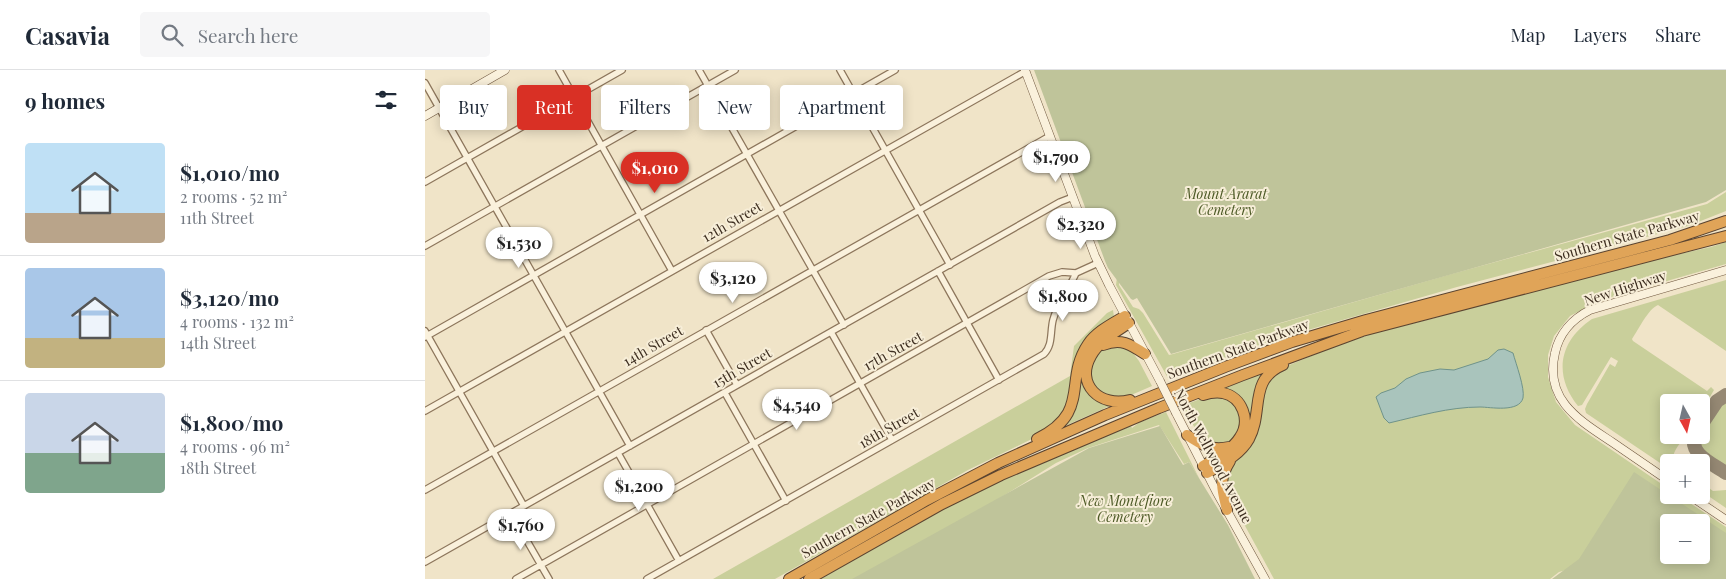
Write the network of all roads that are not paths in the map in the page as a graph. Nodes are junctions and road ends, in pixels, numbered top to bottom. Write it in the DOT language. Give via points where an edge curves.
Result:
graph roads {
  1 [pos="505,70"];
  2 [pos="559,70"];
  3 [pos="622,70"];
  4 [pos="699,70"];
  5 [pos="735,70"];
  6 [pos="840,70"];
  7 [pos="895,70"];
  8 [pos="1026,70"];
  9 [pos="425,83"];
  10 [pos="567,85"];
  11 [pos="708,85"];
  12 [pos="848,85"];
  13 [pos="869,85"];
  14 [pos="591,87"];
  15 [pos="699,90"];
  16 [pos="439,108"];
  17 [pos="425,116"];
  18 [pos="591,127"];
  19 [pos="517,129"];
  20 [pos="733,130"];
  21 [pos="789,130"];
  22 [pos="874,130"];
  23 [pos="1050,136"];
  24 [pos="602,146"];
  25 [pos="885,150"];
  26 [pos="747,154"];
  27 [pos="467,158"];
  28 [pos="425,182"];
  29 [pos="1073,197"];
  30 [pos="495,206"];
  31 [pos="779,210"];
  32 [pos="919,210"];
  33 [pos="640,214"];
  34 [pos="1726,220"];
  35 [pos="1726,236"];
  36 [pos="425,246"];
  37 [pos="1098,263"];
  38 [pos="950,264"];
  39 [pos="813,270"];
  40 [pos="1726,270"];
  41 [pos="672,271"];
  42 [pos="938,272"];
  43 [pos="1076,272"];
  44 [pos="534,274"];
  45 [pos="1127,319"];
  46 [pos="967,324"];
  47 [pos="844,325"];
  48 [pos="706,330"];
  49 [pos="566,331"];
  50 [pos="831,332"];
  51 [pos="426,334"];
  52 [pos="1097,347"];
  53 [pos="1307,350"];
  54 [pos="1145,354"];
  55 [pos="999,380"];
  56 [pos="861,384"];
  57 [pos="737,385"];
  58 [pos="1161,386"];
  59 [pos="459,391"];
  60 [pos="600,391"];
  61 [pos="725,393"];
  62 [pos="1159,408"];
  63 [pos="425,411"];
  64 [pos="1187,435"];
  65 [pos="893,440"];
  66 [pos="754,444"];
  67 [pos="630,446"];
  68 [pos="1233,446"];
  69 [pos="493,452"];
  70 [pos="618,453"];
  71 [pos="1232,458"];
  72 [pos="998,464"];
  73 [pos="1205,470"];
  74 [pos="1660,475"];
  75 [pos="425,490"];
  76 [pos="785,501"];
  77 [pos="647,504"];
  78 [pos="1702,504"];
  79 [pos="524,506"];
  80 [pos="1227,510"];
  81 [pos="511,513"];
  82 [pos="1726,520"];
  83 [pos="679,561"];
  84 [pos="425,562"];
  85 [pos="541,565"];
  86 [pos="516,579"];
  87 [pos="549,579"];
  88 [pos="647,579"];
  89 [pos="789,579"];
  90 [pos="809,579"];
  91 [pos="1265,579"];
  1 -- 16 [label="main road"];
  2 -- 10 [label="street"];
  3 -- 14 [label="street"];
  4 -- 11 [label="street"];
  5 -- 11 [label="street"];
  6 -- 12 [label="street"];
  7 -- 13 [label="street"];
  8 -- 23 [label="main road, North Wellwood Avenue"];
  8 -- 25 [label="street, 12th Street"];
  9 -- 16 [label="street"];
  15 -- 24 [label="street"];
  16 -- 17 [label="main road"];
  16 -- 27 [label="street"];
  18 -- 24 [label="street"];
  19 -- 27 [label="street"];
  20 -- 26 [label="street"];
  21 -- 26 [label="street"];
  22 -- 25 [label="street"];
  23 -- 29 [label="main road, North Wellwood Avenue"];
  23 -- 32 [label="street, 14th Street"];
  24 -- 30 [label="street"];
  24 -- 33 [label="street"];
  25 -- 31 [label="street, 12th Street"];
  25 -- 32 [label="street"];
  26 -- 31 [label="street"];
  26 -- 33 [label="street"];
  27 -- 28 [label="street"];
  27 -- 30 [label="street"];
  29 -- 37 [label="main road, North Wellwood Avenue"];
  29 -- 38 [label="street, 15th Street"];
  30 -- 36 [label="street"];
  30 -- 44 [label="street"];
  31 -- 39 [label="street"];
  31 -- 41 [label="street, 12th Street"];
  32 -- 38 [label="street"];
  32 -- 39 [label="street, 14th Street"];
  33 -- 41 [label="street"];
  33 -- 44 [label="street"];
  34 -- 58 [label="highway, Southern State Parkway" via="1670,240 1366,320"];
  35 -- 53 [label="highway, Southern State Parkway" via="1362,331"];
  37 -- 43 [label="street"];
  37 -- 45 [label="main road, North Wellwood Avenue"];
  38 -- 42 [label="street, 15th Street"];
  39 -- 47 [label="street"];
  39 -- 48 [label="street, 14th Street"];
  40 -- 74 [label="main road, New Highway" via="1590,310 1567,328 1555,350 1555,385 1570,412"];
  41 -- 49 [label="street, 12th Street"];
  42 -- 46 [label="street"];
  42 -- 47 [label="street, 15th Street"];
  43 -- 46 [label="street, 17th Street" via="1052,275"];
  43 -- 55 [label="street, 18th Street" via="1054,316 1047,351"];
  44 -- 49 [label="street"];
  44 -- 51 [label="street"];
  45 -- 52 [label="highway"];
  45 -- 54 [label="main road, North Wellwood Avenue"];
  45 -- 72 [label="highway" via="1100,332 1086,348 1080,362 1073,403 1061,421 1048,433"];
  46 -- 55 [label="street"];
  46 -- 56 [label="street, 17th Street"];
  47 -- 50 [label="street, 15th Street"];
  48 -- 57 [label="street"];
  48 -- 60 [label="street, 14th Street"];
  49 -- 59 [label="street, 12th Street"];
  49 -- 60 [label="street"];
  50 -- 56 [label="street"];
  50 -- 57 [label="street, 15th Street"];
  51 -- 59 [label="street"];
  52 -- 54 [label="highway" via="1120,341"];
  52 -- 58 [label="highway" via="1089,359 1087,373 1090,386 1101,398 1122,402"];
  53 -- 62 [label="highway, Southern State Parkway"];
  53 -- 71 [label="highway" via="1264,379 1252,431 1243,448"];
  54 -- 58 [label="main road, North Wellwood Avenue"];
  55 -- 65 [label="street, 18th Street"];
  56 -- 65 [label="street"];
  56 -- 66 [label="street, 17th Street"];
  57 -- 61 [label="street, 15th Street"];
  58 -- 64 [label="main road, North Wellwood Avenue, bridge"];
  58 -- 72 [label="highway, Southern State Parkway"];
  59 -- 63 [label="street, 12th Street"];
  59 -- 69 [label="street"];
  60 -- 67 [label="street"];
  60 -- 69 [label="street, 14th Street"];
  61 -- 66 [label="street"];
  61 -- 67 [label="street, 15th Street"];
  62 -- 68 [label="highway" via="1211,393 1230,396 1241,406 1245,418 1243,432"];
  62 -- 90 [label="highway, Southern State Parkway" via="965,492"];
  64 -- 68 [label="highway" via="1211,448"];
  64 -- 73 [label="main road, North Wellwood Avenue"];
  65 -- 76 [label="street, 18th Street"];
  66 -- 76 [label="street"];
  66 -- 77 [label="street, 17th Street"];
  67 -- 70 [label="street, 15th Street"];
  68 -- 73 [label="highway"];
  69 -- 75 [label="street, 14th Street"];
  69 -- 79 [label="street"];
  70 -- 77 [label="street"];
  70 -- 79 [label="street, 15th Street"];
  71 -- 73 [label="highway"];
  71 -- 80 [label="highway" via="1221,478"];
  72 -- 89 [label="highway, Southern State Parkway"];
  73 -- 80 [label="main road, North Wellwood Avenue"];
  76 -- 83 [label="street, 18th Street"];
  77 -- 83 [label="street"];
  77 -- 85 [label="street, 17th Street"];
  78 -- 82 [label="main road"];
  79 -- 81 [label="street, 15th Street"];
  80 -- 91 [label="main road, North Wellwood Avenue"];
  81 -- 84 [label="street, 15th Street"];
  81 -- 85 [label="street"];
  83 -- 88 [label="street, 18th Street"];
  85 -- 86 [label="street, 17th Street"];
  85 -- 87 [label="street"];
}
